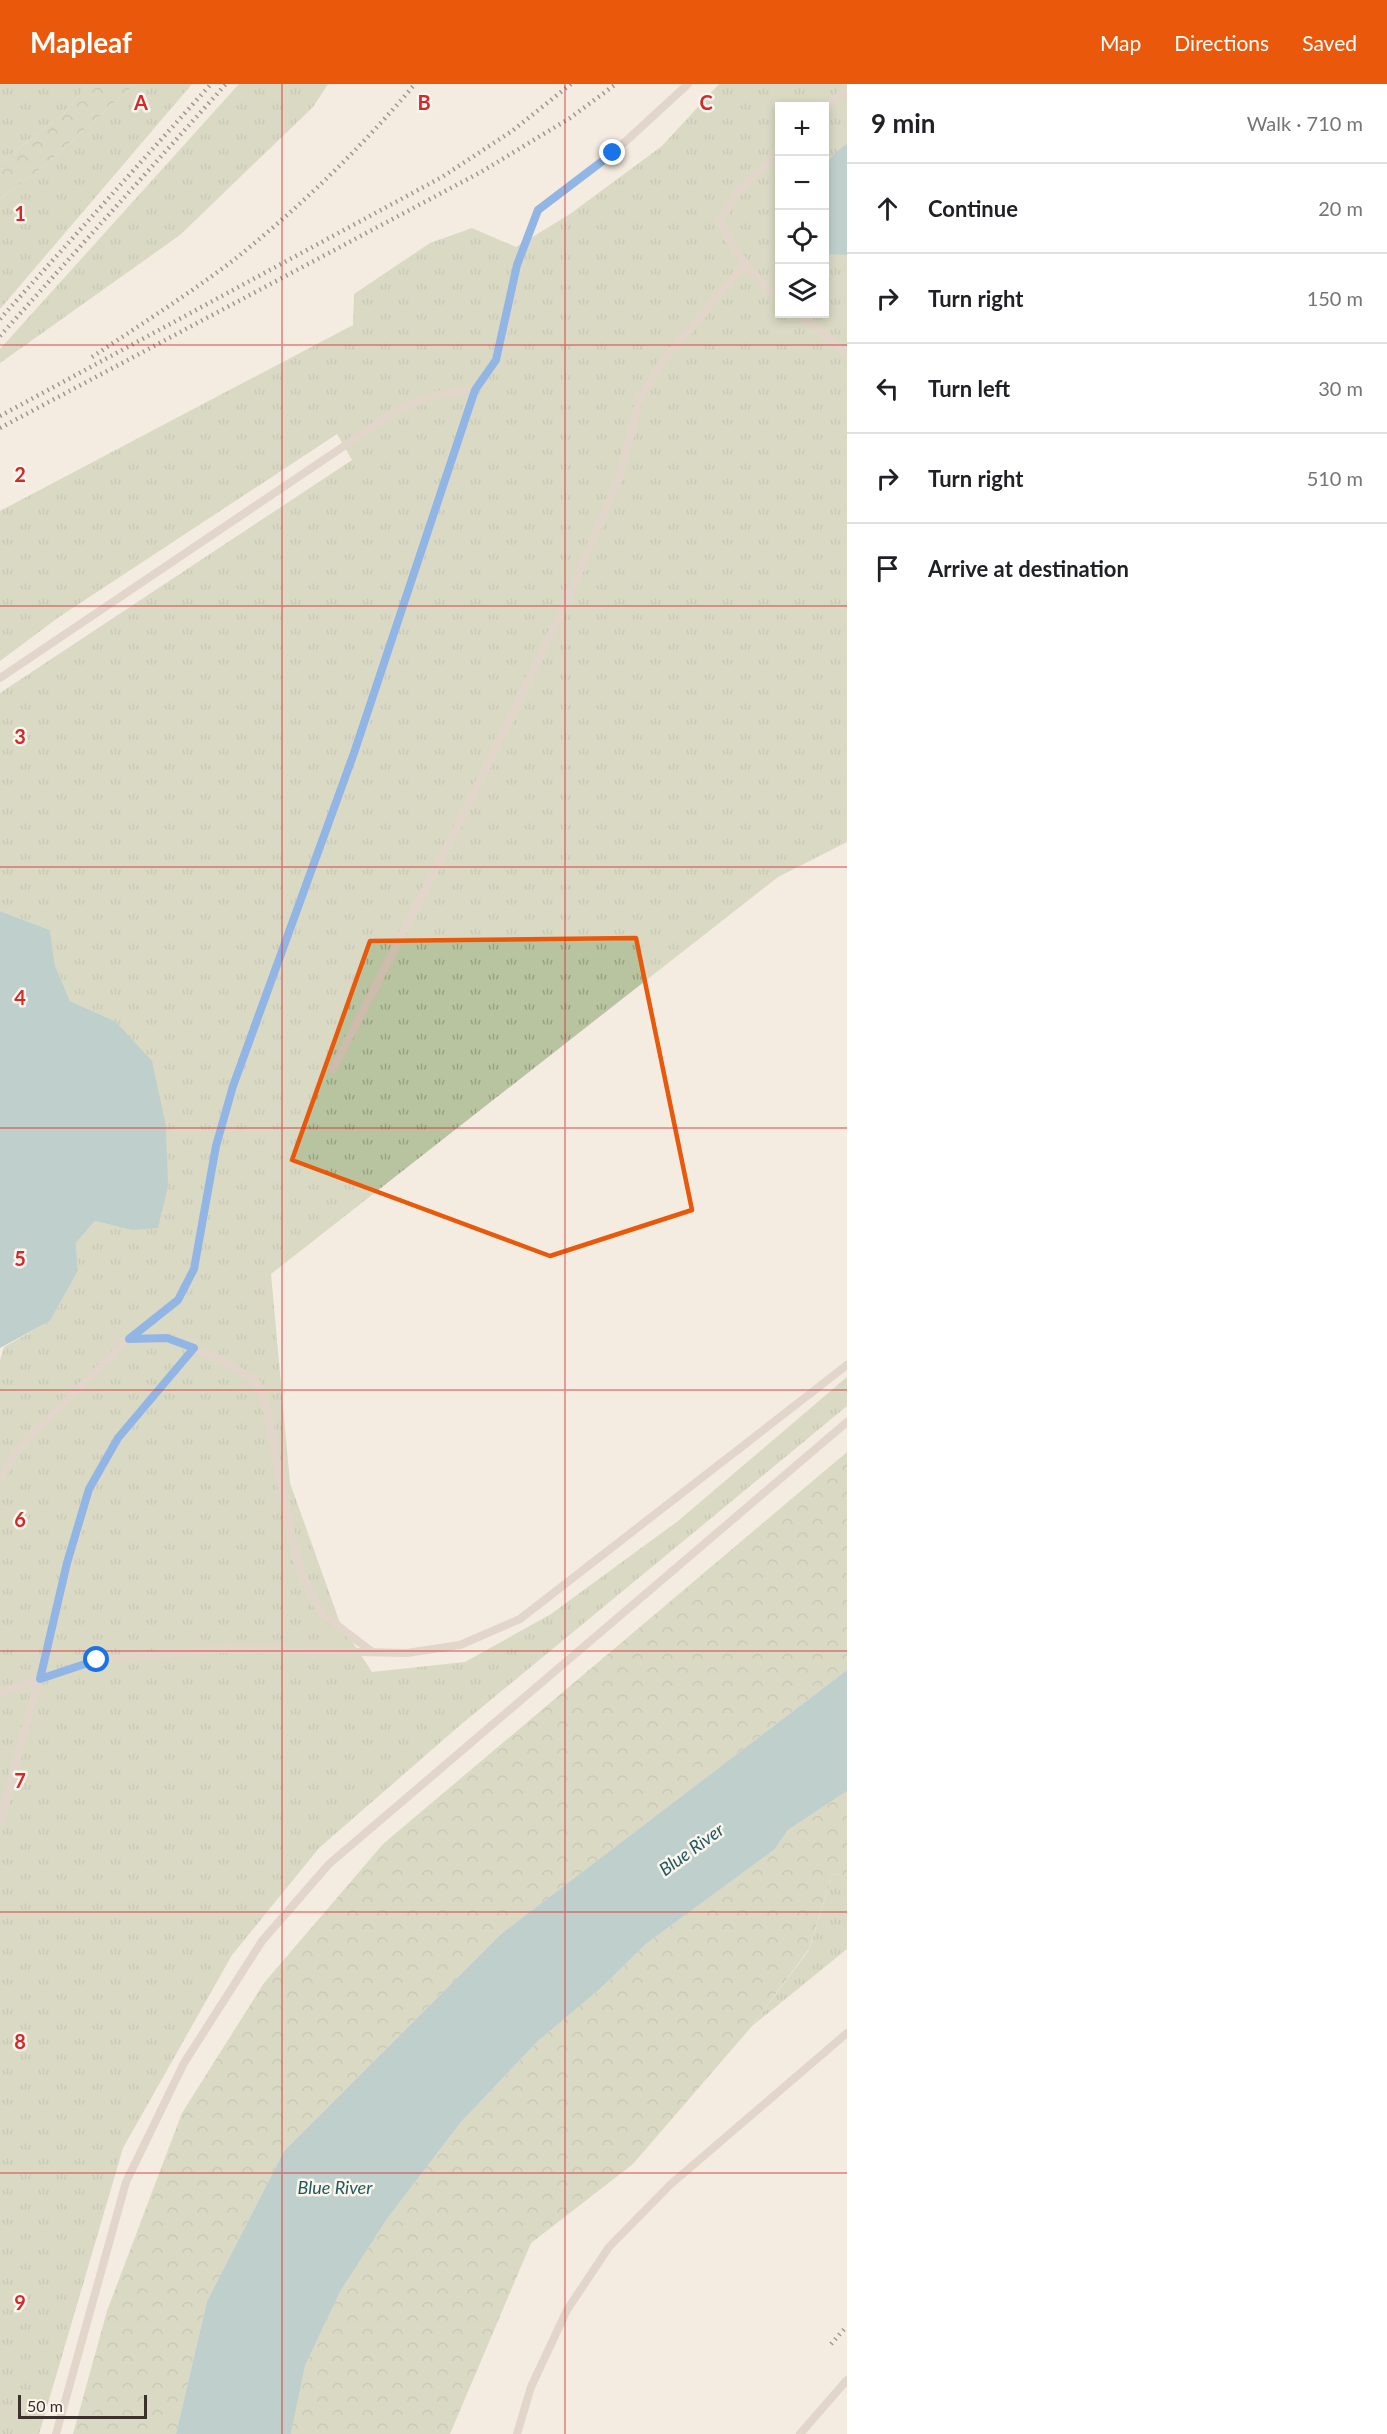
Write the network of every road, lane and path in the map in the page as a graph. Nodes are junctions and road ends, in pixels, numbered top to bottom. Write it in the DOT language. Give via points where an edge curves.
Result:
graph roads {
  1 [pos="688,84"];
  2 [pos="847,88"];
  3 [pos="829,106"];
  4 [pos="776,156"];
  5 [pos="745,264"];
  6 [pos="775,295"];
  7 [pos="803,318"];
  8 [pos="847,353"];
  9 [pos="475,390"];
  10 [pos="0,678"];
  11 [pos="333,1069"];
  12 [pos="129,1339"];
  13 [pos="194,1348"];
  14 [pos="847,1365"];
  15 [pos="847,1422"];
  16 [pos="0,1478"];
  17 [pos="371,1651"];
  18 [pos="40,1679"];
  19 [pos="0,1693"];
  20 [pos="0,1822"];
  21 [pos="847,2033"];
  22 [pos="847,2380"];
  23 [pos="56,2434"];
  24 [pos="517,2434"];
  25 [pos="800,2434"];
  1 -- 9 [label="lane" via="613,153 538,210 517,265 496,360"];
  2 -- 3 [label="lane"];
  4 -- 5 [label="lane" via="739,190 720,220"];
  5 -- 6 [label="lane" via="758,282"];
  5 -- 11 [label="lane" via="664,360 640,398 619,478 565,605 463,816"];
  7 -- 8 [label="lane"];
  9 -- 10 [label="lane" via="436,395 399,409"];
  9 -- 12 [label="lane" via="354,753 233,1086 216,1146 194,1269 178,1300"];
  12 -- 13 [label="lane" via="167,1338"];
  12 -- 16 [label="lane" via="21,1446"];
  13 -- 17 [label="lane" via="255,1380 265,1401 301,1572 321,1613"];
  13 -- 18 [label="lane" via="118,1438 89,1489"];
  14 -- 17 [label="lane" via="520,1618 460,1645 407,1653"];
  15 -- 23 [label="lane" via="329,1864 262,1941 184,2063 126,2182"];
  17 -- 18 [label="lane" via="201,1651 97,1660"];
  18 -- 19 [label="lane"];
  18 -- 20 [label="lane"];
  21 -- 24 [label="lane" via="671,2184 609,2247 567,2310 531,2387"];
  22 -- 25 [label="lane"];
}
